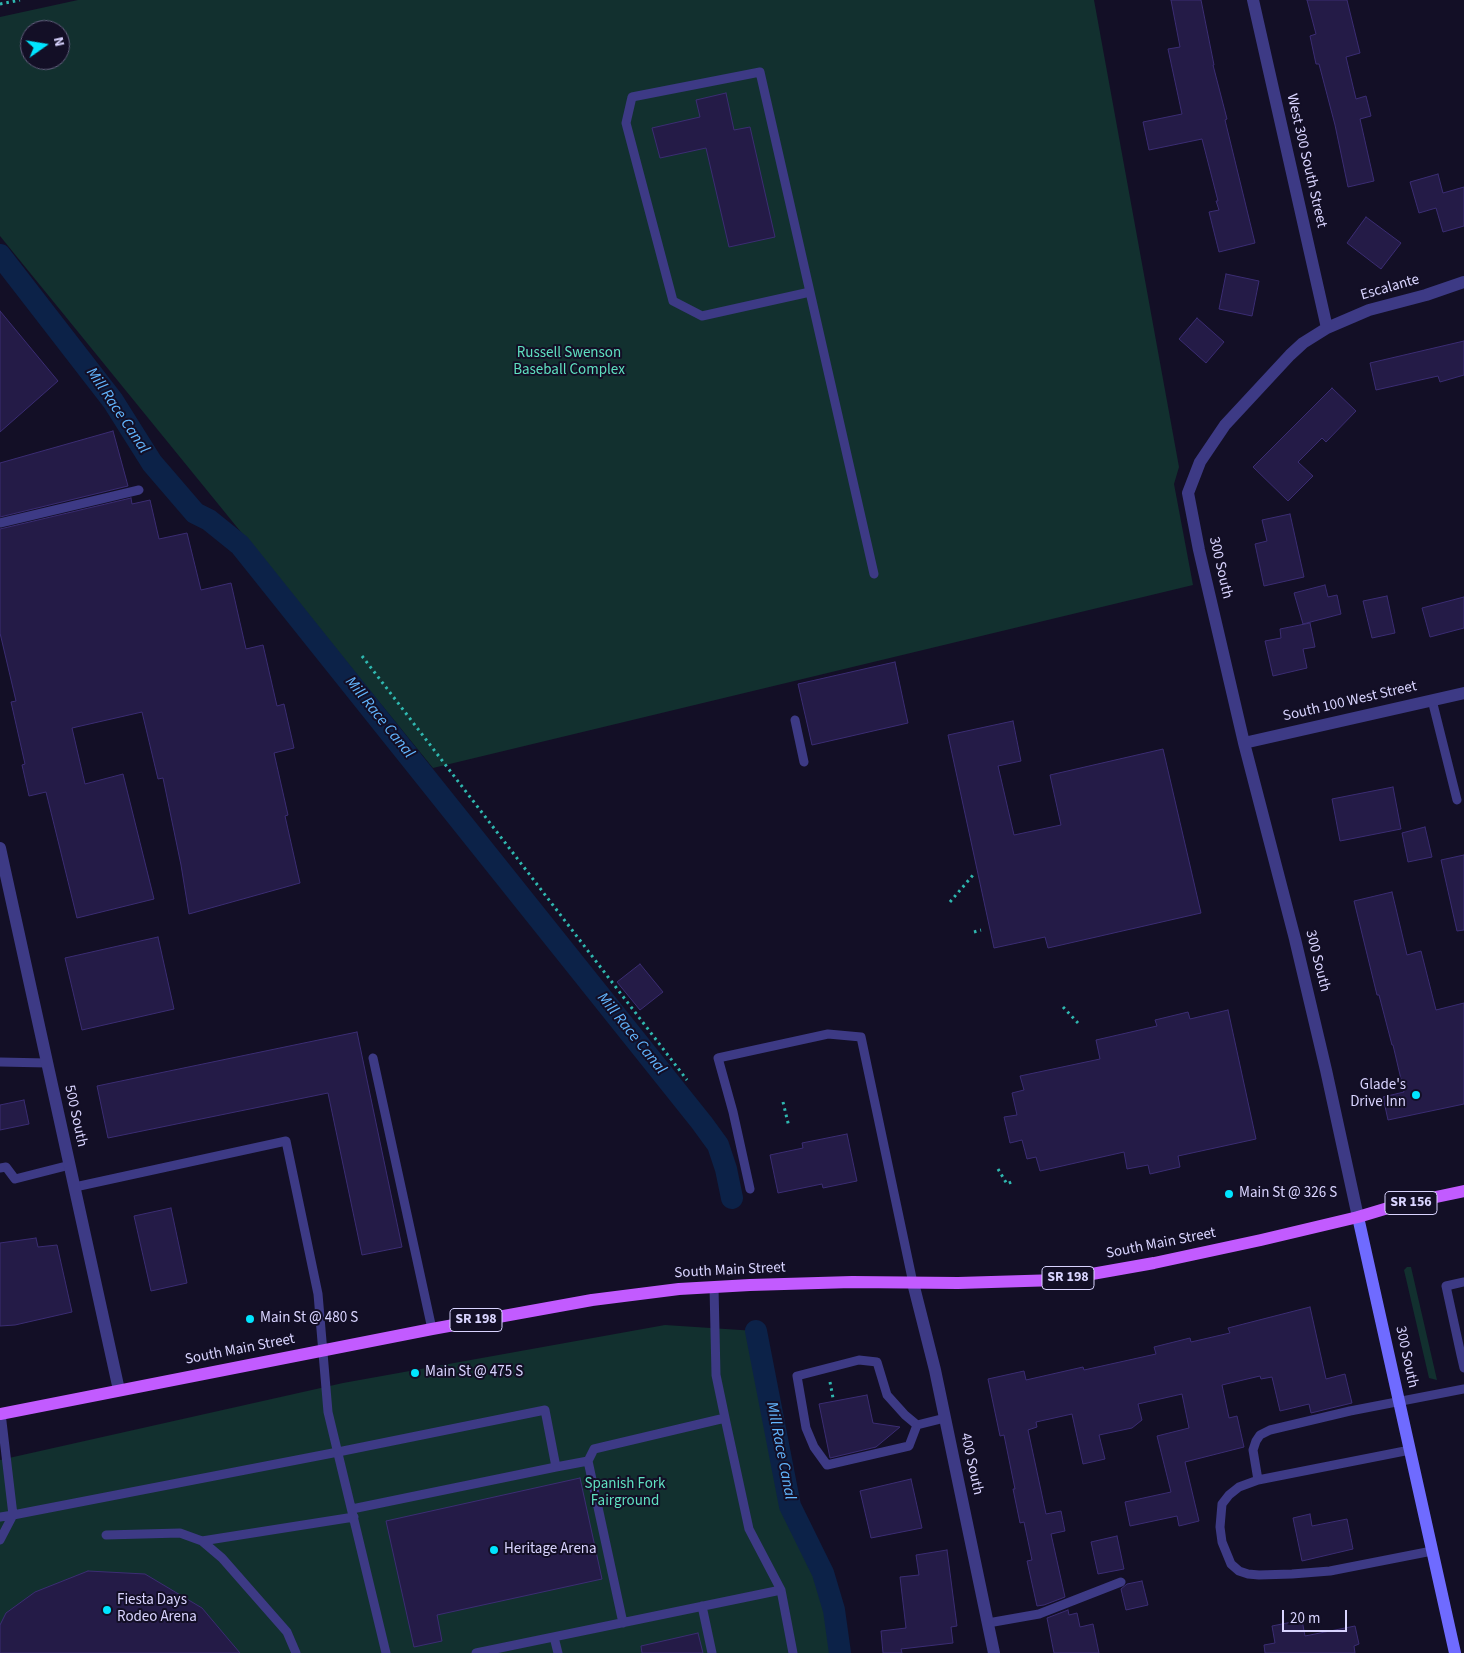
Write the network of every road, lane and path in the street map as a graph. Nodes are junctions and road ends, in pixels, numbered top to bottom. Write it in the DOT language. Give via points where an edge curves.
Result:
graph roads {
  1 [pos="20,0"];
  2 [pos="1254,0"];
  3 [pos="0,4"];
  4 [pos="1464,282"];
  5 [pos="810,292"];
  6 [pos="1327,328"];
  7 [pos="139,490"];
  8 [pos="0,523"];
  9 [pos="874,574"];
  10 [pos="362,656"];
  11 [pos="1464,693"];
  12 [pos="1432,700"];
  13 [pos="795,720"];
  14 [pos="1244,744"];
  15 [pos="804,762"];
  16 [pos="1457,800"];
  17 [pos="0,848"];
  18 [pos="973,875"];
  19 [pos="950,902"];
  20 [pos="981,930"];
  21 [pos="974,932"];
  22 [pos="1063,1006"];
  23 [pos="1078,1023"];
  24 [pos="373,1058"];
  25 [pos="0,1062"];
  26 [pos="47,1063"];
  27 [pos="687,1080"];
  28 [pos="783,1102"];
  29 [pos="789,1127"];
  30 [pos="70,1165"];
  31 [pos="0,1168"];
  32 [pos="998,1169"];
  33 [pos="1014,1181"];
  34 [pos="75,1187"];
  35 [pos="750,1189"];
  36 [pos="1464,1191"];
  37 [pos="1358,1217"];
  38 [pos="913,1282"];
  39 [pos="1464,1282"];
  40 [pos="714,1287"];
  41 [pos="432,1329"];
  42 [pos="324,1350"];
  43 [pos="1462,1354"];
  44 [pos="1464,1368"];
  45 [pos="1464,1389"];
  46 [pos="119,1390"];
  47 [pos="1399,1402"];
  48 [pos="0,1413"];
  49 [pos="725,1418"];
  50 [pos="945,1418"];
  51 [pos="916,1425"];
  52 [pos="1410,1450"];
  53 [pos="338,1452"];
  54 [pos="588,1461"];
  55 [pos="556,1467"];
  56 [pos="1258,1480"];
  57 [pos="353,1513"];
  58 [pos="13,1515"];
  59 [pos="0,1517"];
  60 [pos="106,1535"];
  61 [pos="0,1540"];
  62 [pos="202,1541"];
  63 [pos="1432,1551"];
  64 [pos="1121,1582"];
  65 [pos="781,1590"];
  66 [pos="702,1606"];
  67 [pos="623,1623"];
  68 [pos="988,1623"];
  69 [pos="554,1637"];
  70 [pos="296,1653"];
  71 [pos="386,1653"];
  72 [pos="476,1653"];
  73 [pos="558,1653"];
  74 [pos="712,1653"];
  75 [pos="793,1653"];
  76 [pos="994,1653"];
  77 [pos="1455,1653"];
  1 -- 3 [label="path"];
  2 -- 6 [label="street, West 300 South Street"];
  4 -- 6 [label="street, Escalante" via="1369,310"];
  5 -- 5 [label="lane" via="760,72 632,97 626,123 673,301 702,316"];
  5 -- 9 [label="lane"];
  6 -- 14 [label="street, 300 South" via="1290,355 1225,425 1200,462 1188,493"];
  7 -- 8 [label="lane"];
  10 -- 27 [label="path"];
  11 -- 12 [label="street, South 100 West Street"];
  12 -- 14 [label="street, South 100 West Street"];
  12 -- 16 [label="lane"];
  13 -- 15 [label="lane"];
  14 -- 37 [label="street, 300 South" via="1295,939"];
  17 -- 26 [label="street, 500 South"];
  18 -- 19 [label="path"];
  20 -- 21 [label="path"];
  22 -- 23 [label="path"];
  24 -- 41 [label="lane"];
  25 -- 26 [label="lane"];
  26 -- 30 [label="street, 500 South"];
  28 -- 29 [label="path"];
  30 -- 31 [label="lane" via="15,1179 6,1167"];
  30 -- 34 [label="street, 500 South"];
  32 -- 33 [label="path" via="1007,1184"];
  34 -- 42 [label="lane" via="286,1141 318,1294"];
  34 -- 46 [label="street, 500 South"];
  35 -- 38 [label="lane" via="718,1058 828,1034 861,1037"];
  36 -- 37 [label="main road, South Main Street / SR 156"];
  37 -- 38 [label="main road, South Main Street / SR 198" via="1176,1258 1058,1280"];
  37 -- 47 [label="main road, 300 South"];
  38 -- 40 [label="main road, South Main Street / SR 198"];
  38 -- 50 [label="street, 400 South"];
  39 -- 43 [label="lane" via="1446,1286"];
  40 -- 41 [label="main road, South Main Street / SR 198" via="592,1300"];
  40 -- 49 [label="lane" via="716,1375"];
  41 -- 42 [label="main road, South Main Street / SR 198"];
  42 -- 46 [label="main road, South Main Street / SR 198"];
  42 -- 53 [label="lane" via="328,1412"];
  43 -- 44 [label="lane"];
  45 -- 47 [label="lane"];
  46 -- 48 [label="main road, South Main Street / SR 198"];
  47 -- 52 [label="main road, 300 South"];
  47 -- 56 [label="lane" via="1270,1430 1260,1436 1253,1450"];
  48 -- 58 [label="lane"];
  49 -- 54 [label="lane" via="594,1449"];
  49 -- 65 [label="lane" via="749,1528"];
  50 -- 51 [label="lane"];
  50 -- 68 [label="street, 400 South"];
  51 -- 51 [label="lane" via="887,1395 877,1362 859,1360 797,1376 806,1428 827,1465 910,1446"];
  52 -- 56 [label="lane"];
  52 -- 63 [label="main road, 300 South"];
  53 -- 55 [label="lane" via="545,1410"];
  53 -- 57 [label="lane"];
  53 -- 58 [label="lane"];
  54 -- 55 [label="lane"];
  54 -- 67 [label="lane"];
  55 -- 57 [label="lane"];
  56 -- 63 [label="lane" via="1239,1487 1222,1504 1222,1542 1231,1564 1239,1571 1259,1575 1320,1572"];
  57 -- 62 [label="lane"];
  57 -- 71 [label="lane"];
  58 -- 59 [label="lane"];
  58 -- 61 [label="lane"];
  60 -- 62 [label="lane" via="180,1534"];
  62 -- 70 [label="lane" via="222,1558 287,1632"];
  63 -- 77 [label="main road, 300 South"];
  64 -- 68 [label="lane" via="1039,1614"];
  65 -- 66 [label="lane"];
  65 -- 75 [label="lane"];
  66 -- 67 [label="lane"];
  66 -- 74 [label="lane"];
  67 -- 69 [label="lane"];
  68 -- 76 [label="street, 400 South"];
  69 -- 72 [label="lane"];
  69 -- 73 [label="lane"];
}
